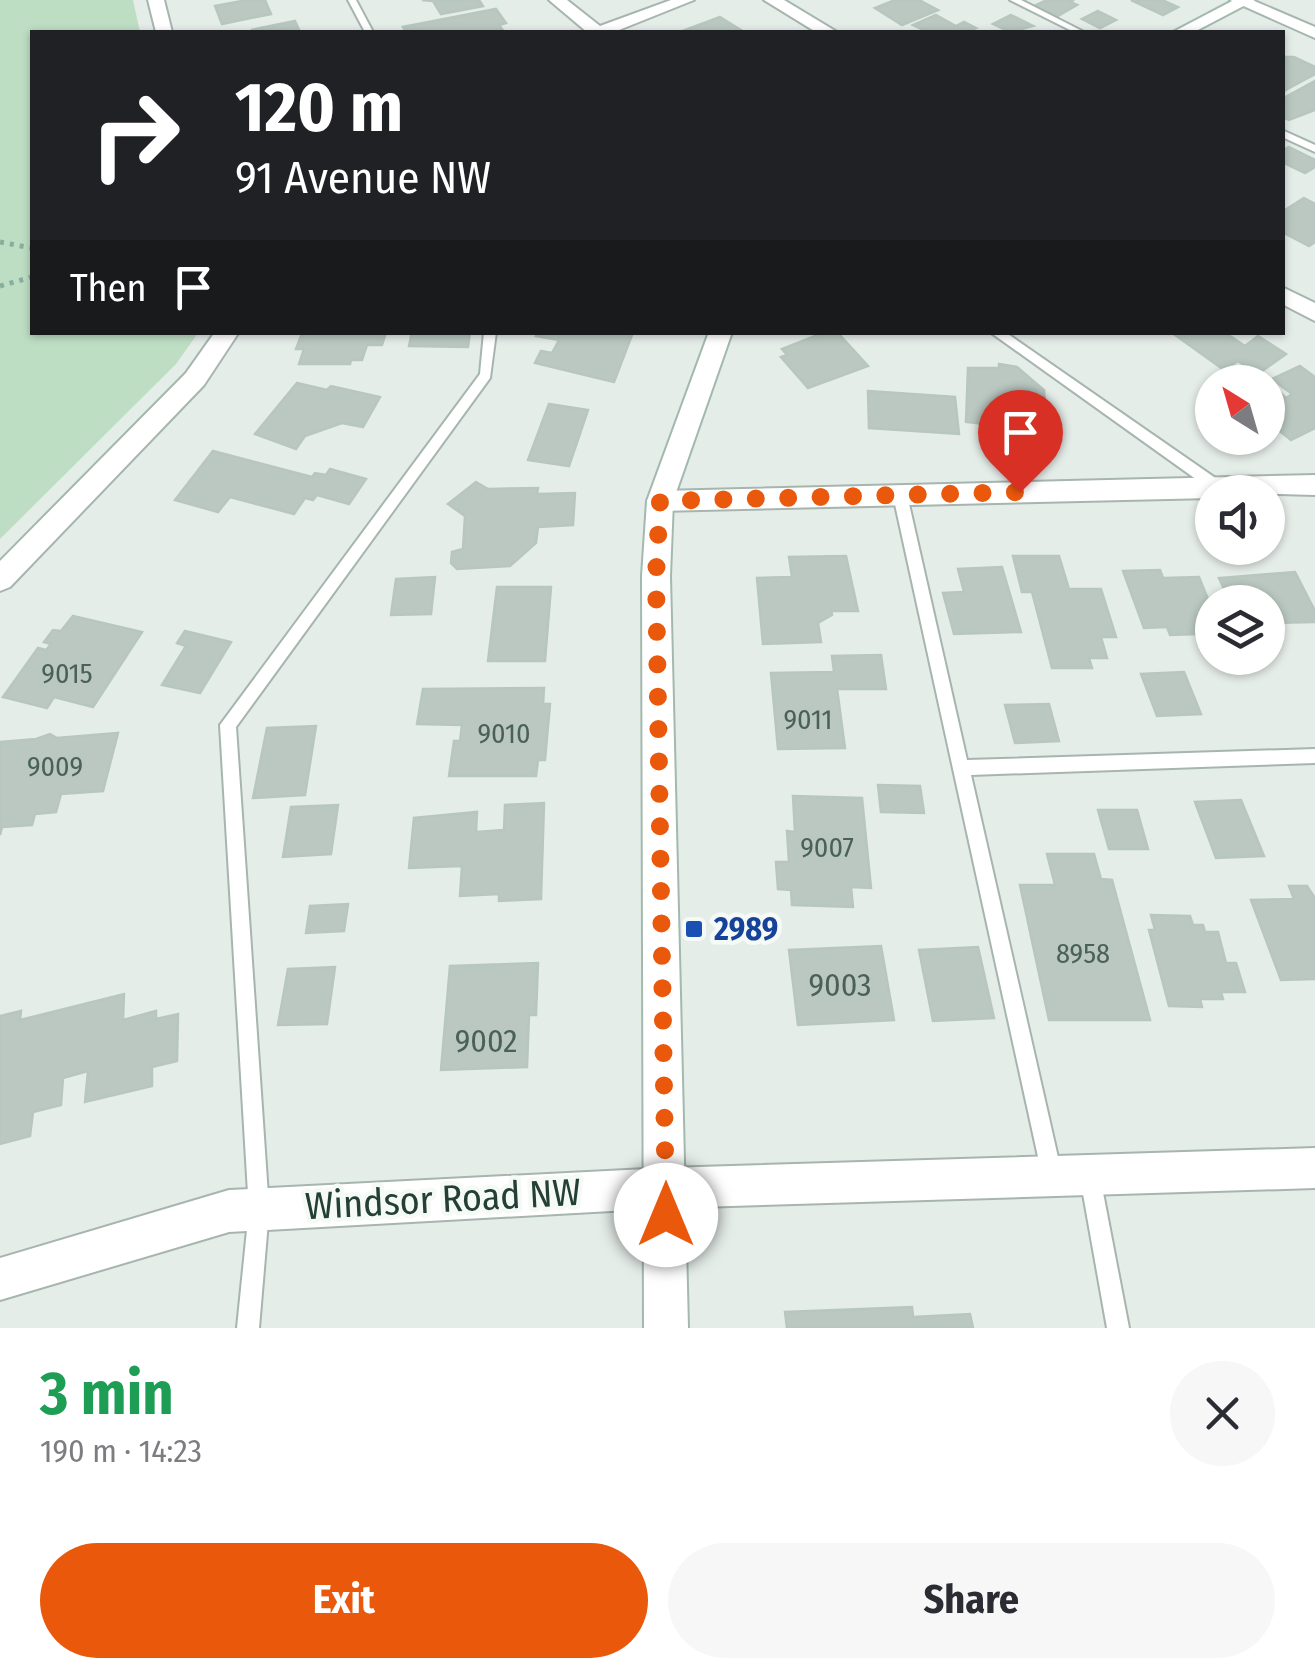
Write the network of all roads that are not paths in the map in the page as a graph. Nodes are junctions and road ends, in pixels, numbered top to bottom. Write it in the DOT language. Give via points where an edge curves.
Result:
graph roads {
  1 [pos="156,0"];
  2 [pos="352,0"];
  3 [pos="558,0"];
  4 [pos="686,0"];
  5 [pos="772,0"];
  6 [pos="1014,0"];
  7 [pos="1243,1"];
  8 [pos="164,30"];
  9 [pos="368,30"];
  10 [pos="596,30"];
  11 [pos="604,30"];
  12 [pos="824,30"];
  13 [pos="1076,30"];
  14 [pos="1186,30"];
  15 [pos="1315,34"];
  16 [pos="1285,134"];
  17 [pos="1315,149"];
  18 [pos="1285,296"];
  19 [pos="1315,313"];
  20 [pos="226,335"];
  21 [pos="490,335"];
  22 [pos="720,335"];
  23 [pos="1000,335"];
  24 [pos="1200,475"];
  25 [pos="1315,485"];
  26 [pos="1285,486"];
  27 [pos="1195,489"];
  28 [pos="900,495"];
  29 [pos="660,501"];
  30 [pos="0,580"];
  31 [pos="1315,756"];
  32 [pos="961,768"];
  33 [pos="1315,1168"];
  34 [pos="1072,1178"];
  35 [pos="666,1188"];
  36 [pos="259,1210"];
  37 [pos="0,1279"];
  38 [pos="248,1328"];
  39 [pos="666,1328"];
  40 [pos="1118,1328"];
  1 -- 8 [label="street"];
  2 -- 9 [label="lane"];
  3 -- 10 [label="street"];
  4 -- 11 [label="street"];
  5 -- 12 [label="street"];
  6 -- 13 [label="lane"];
  7 -- 14 [label="street"];
  7 -- 15 [label="street"];
  16 -- 17 [label="lane"];
  18 -- 19 [label="street"];
  20 -- 30 [label="street" via="195,379"];
  21 -- 36 [label="lane" via="486,376 228,725"];
  22 -- 29 [label="street"];
  23 -- 24 [label="lane"];
  25 -- 26 [label="street"];
  27 -- 28 [label="street"];
  28 -- 29 [label="street"];
  28 -- 32 [label="lane"];
  29 -- 35 [label="street"];
  31 -- 32 [label="lane"];
  32 -- 34 [label="lane"];
  33 -- 34 [label="street, Windsor Road NW"];
  34 -- 35 [label="street, Windsor Road NW"];
  34 -- 40 [label="lane"];
  35 -- 36 [label="street, Windsor Road NW"];
  35 -- 39 [label="street"];
  36 -- 37 [label="street, Windsor Road NW" via="229,1211"];
  36 -- 38 [label="lane"];
}
